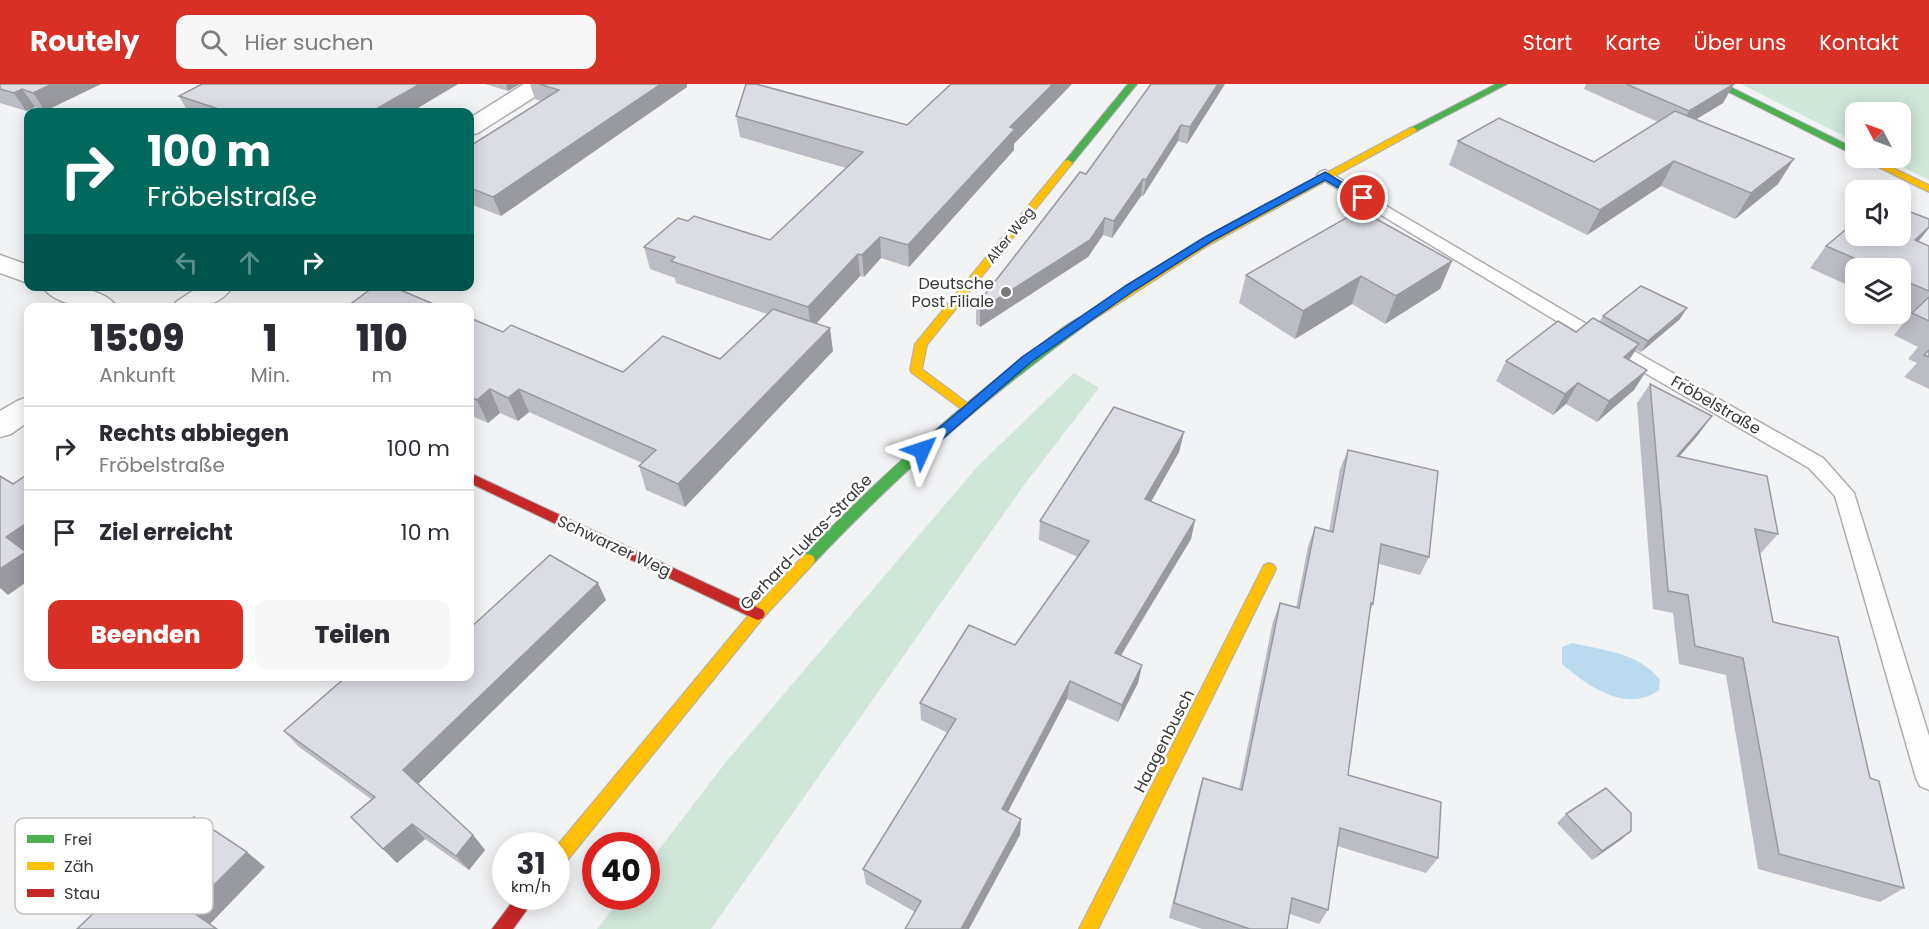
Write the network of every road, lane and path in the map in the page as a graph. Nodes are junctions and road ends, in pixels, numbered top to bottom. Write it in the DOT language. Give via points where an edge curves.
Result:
graph roads {
  1 [pos="539,84"];
  2 [pos="1133,84"];
  3 [pos="1503,84"];
  4 [pos="1717,84"];
  5 [pos="474,125"];
  6 [pos="1845,148"];
  7 [pos="1886,168"];
  8 [pos="1325,176"];
  9 [pos="1929,189"];
  10 [pos="0,263"];
  11 [pos="24,273"];
  12 [pos="66,291"];
  13 [pos="212,291"];
  14 [pos="93,303"];
  15 [pos="194,303"];
  16 [pos="968,408"];
  17 [pos="24,411"];
  18 [pos="0,426"];
  19 [pos="474,480"];
  20 [pos="1269,569"];
  21 [pos="758,614"];
  22 [pos="1929,778"];
  23 [pos="570,844"];
  24 [pos="516,910"];
  25 [pos="501,929"];
  26 [pos="1088,929"];
  1 -- 5 [label="street"];
  2 -- 16 [label="street, Alter Weg" via="921,344 916,370"];
  3 -- 8 [label="street, Gerhard-Lukas-Straße"];
  4 -- 6 [label="street"];
  7 -- 9 [label="street"];
  8 -- 16 [label="street, Gerhard-Lukas-Straße" via="1208,239 1131,287 1027,360"];
  8 -- 22 [label="lane, Fröbelstraße" via="1816,462 1844,493"];
  10 -- 11 [label="street"];
  12 -- 14 [label="street"];
  13 -- 15 [label="street"];
  16 -- 21 [label="street, Gerhard-Lukas-Straße" via="859,506"];
  17 -- 18 [label="street"];
  19 -- 21 [label="street, Schwarzer Weg"];
  20 -- 26 [label="street, Haagenbusch"];
  21 -- 23 [label="street, Gerhard-Lukas-Straße"];
  24 -- 25 [label="street"];
}
